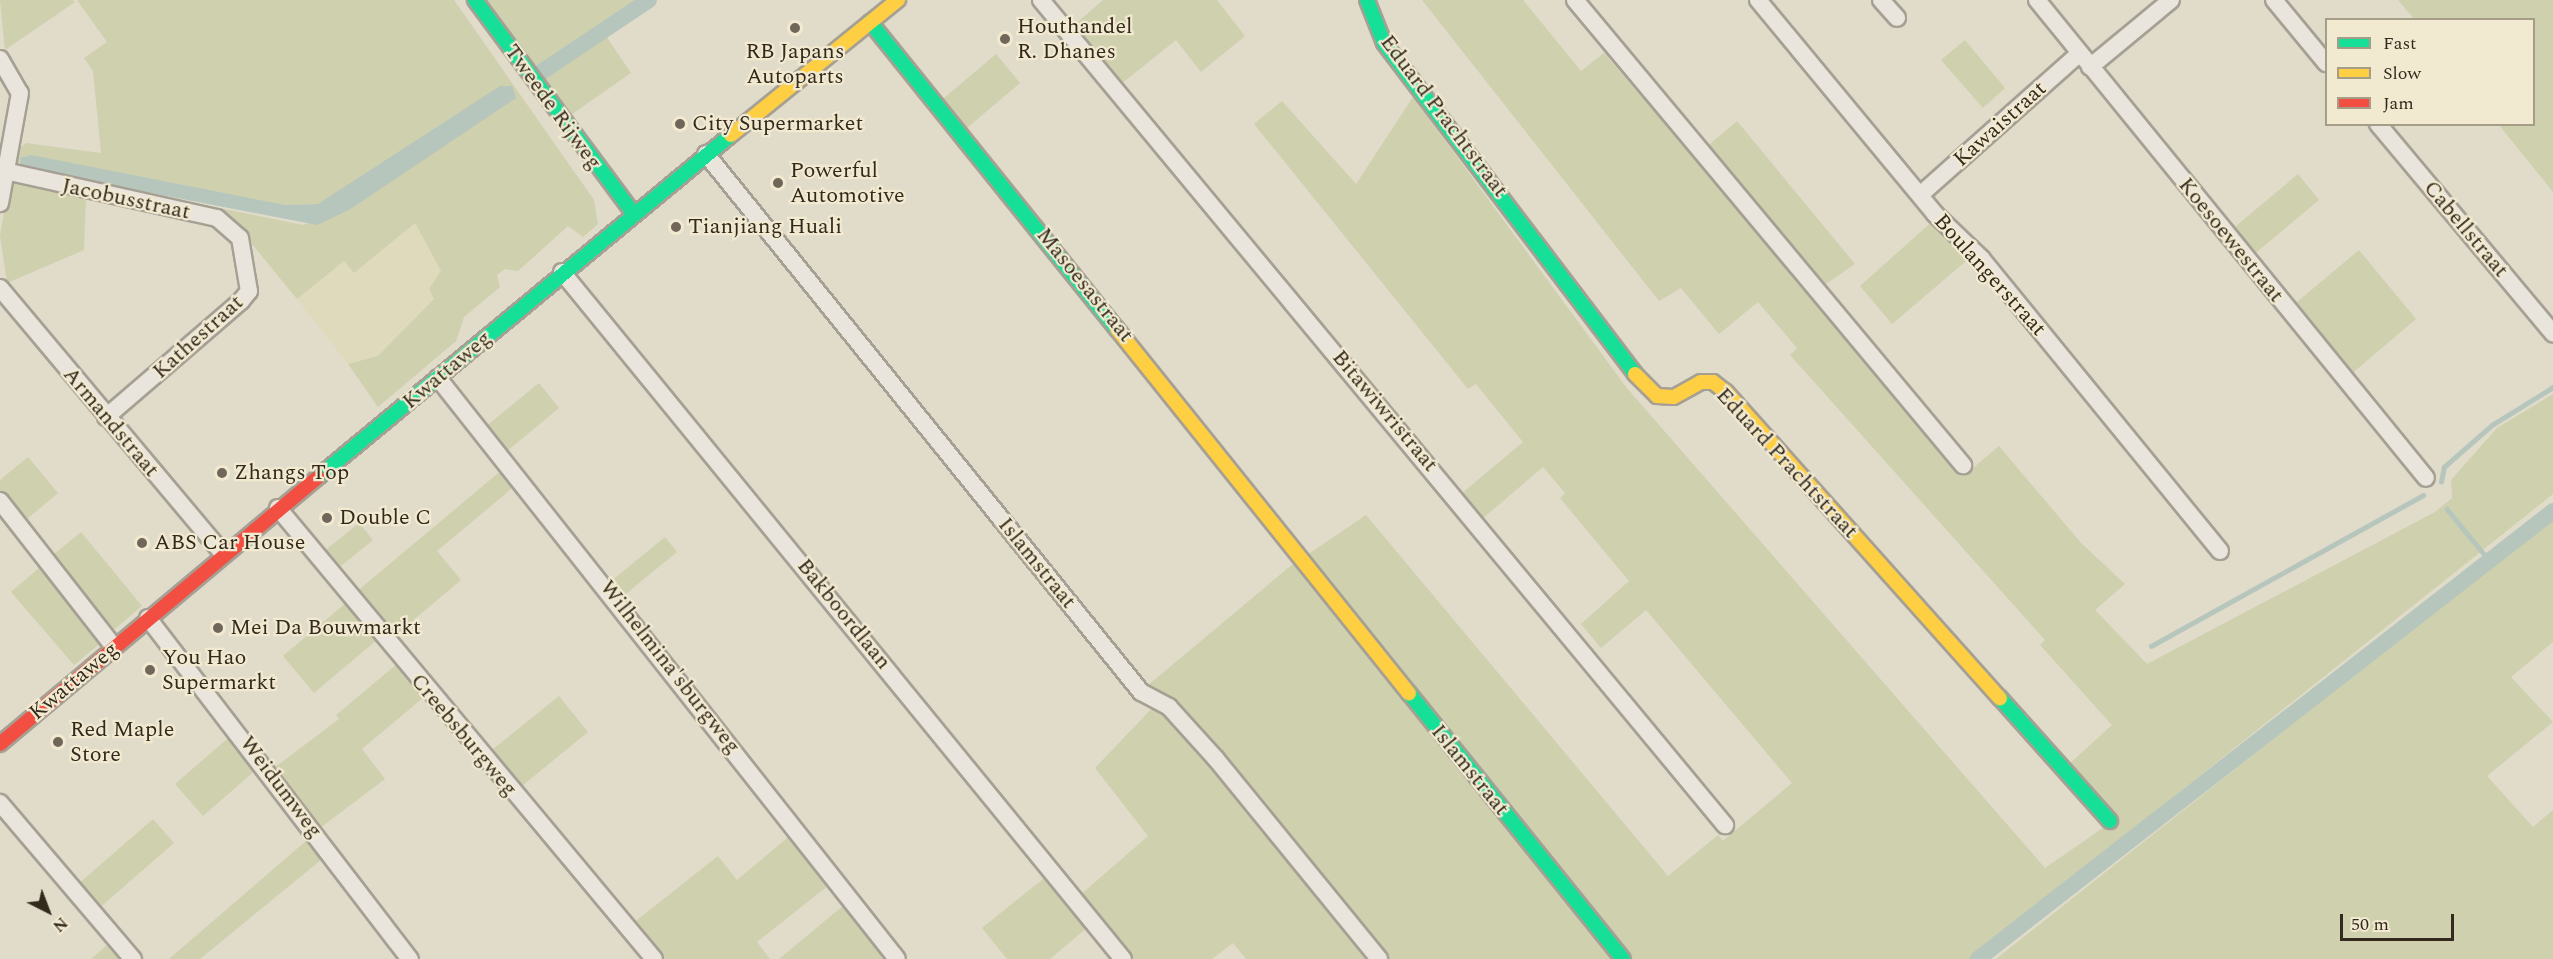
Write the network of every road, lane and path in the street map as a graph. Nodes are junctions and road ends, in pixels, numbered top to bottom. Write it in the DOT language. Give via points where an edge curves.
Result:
graph roads {
  1 [pos="475,0"];
  2 [pos="898,0"];
  3 [pos="1041,0"];
  4 [pos="1367,0"];
  5 [pos="1575,0"];
  6 [pos="1758,0"];
  7 [pos="1881,0"];
  8 [pos="2037,0"];
  9 [pos="2171,0"];
  10 [pos="2274,0"];
  11 [pos="1897,18"];
  12 [pos="870,22"];
  13 [pos="2079,54"];
  14 [pos="0,59"];
  15 [pos="2325,62"];
  16 [pos="2090,67"];
  17 [pos="2380,126"];
  18 [pos="5,131"];
  19 [pos="706,154"];
  20 [pos="5,171"];
  21 [pos="1920,195"];
  22 [pos="0,203"];
  23 [pos="633,213"];
  24 [pos="240,238"];
  25 [pos="562,272"];
  26 [pos="0,288"];
  27 [pos="2553,333"];
  28 [pos="438,378"];
  29 [pos="106,417"];
  30 [pos="1963,465"];
  31 [pos="2426,478"];
  32 [pos="0,501"];
  33 [pos="278,508"];
  34 [pos="1299,549"];
  35 [pos="2220,550"];
  36 [pos="223,554"];
  37 [pos="148,618"];
  38 [pos="114,647"];
  39 [pos="1,742"];
  40 [pos="0,803"];
  41 [pos="2110,821"];
  42 [pos="1725,825"];
  43 [pos="133,959"];
  44 [pos="410,959"];
  45 [pos="654,959"];
  46 [pos="897,959"];
  47 [pos="1123,959"];
  48 [pos="1379,959"];
  49 [pos="1623,959"];
  1 -- 23 [label="street, Tweede Rijweg"];
  2 -- 12 [label="street, Kwattaweg"];
  3 -- 42 [label="street, Bitawiwristraat"];
  4 -- 41 [label="street, Eduard Prachtstraat" via="1384,43 1639,379 1657,396 1674,397 1701,382 1713,382 1726,392"];
  5 -- 30 [label="street"];
  6 -- 21 [label="street, Boulangerstraat"];
  7 -- 11 [label="street"];
  8 -- 13 [label="street, Koesoewestraat"];
  9 -- 16 [label="street"];
  10 -- 15 [label="street"];
  12 -- 19 [label="street, Kwattaweg"];
  12 -- 34 [label="street, Masoesastraat"];
  13 -- 16 [label="street, Koesoewestraat"];
  13 -- 21 [label="street, Kawaistraat"];
  14 -- 18 [label="street" via="20,93"];
  16 -- 31 [label="street, Koesoewestraat"];
  17 -- 27 [label="street, Cabellstraat"];
  18 -- 20 [label="street"];
  19 -- 23 [label="street, Kwattaweg"];
  19 -- 48 [label="street, Islamstraat" via="1141,692 1169,707"];
  20 -- 22 [label="street"];
  20 -- 24 [label="street, Jacobusstraat" via="217,218"];
  21 -- 35 [label="street, Boulangerstraat" via="1981,258"];
  23 -- 25 [label="street, Kwattaweg"];
  24 -- 29 [label="street, Kathestraat" via="249,291 242,301"];
  25 -- 28 [label="street, Kwattaweg"];
  25 -- 47 [label="street, Bakboordlaan"];
  26 -- 29 [label="street, Armandstraat"];
  28 -- 33 [label="street, Kwattaweg"];
  28 -- 46 [label="street, Wilhelmina'sburgweg"];
  29 -- 36 [label="street, Armandstraat"];
  32 -- 38 [label="street"];
  33 -- 36 [label="street, Kwattaweg"];
  33 -- 45 [label="street, Creebsburgweg"];
  34 -- 49 [label="street, Islamstraat" via="1323,589"];
  36 -- 37 [label="street, Kwattaweg"];
  37 -- 38 [label="street, Kwattaweg"];
  37 -- 44 [label="street, Weidumweg"];
  38 -- 39 [label="street, Kwattaweg"];
  40 -- 43 [label="street"];
}
